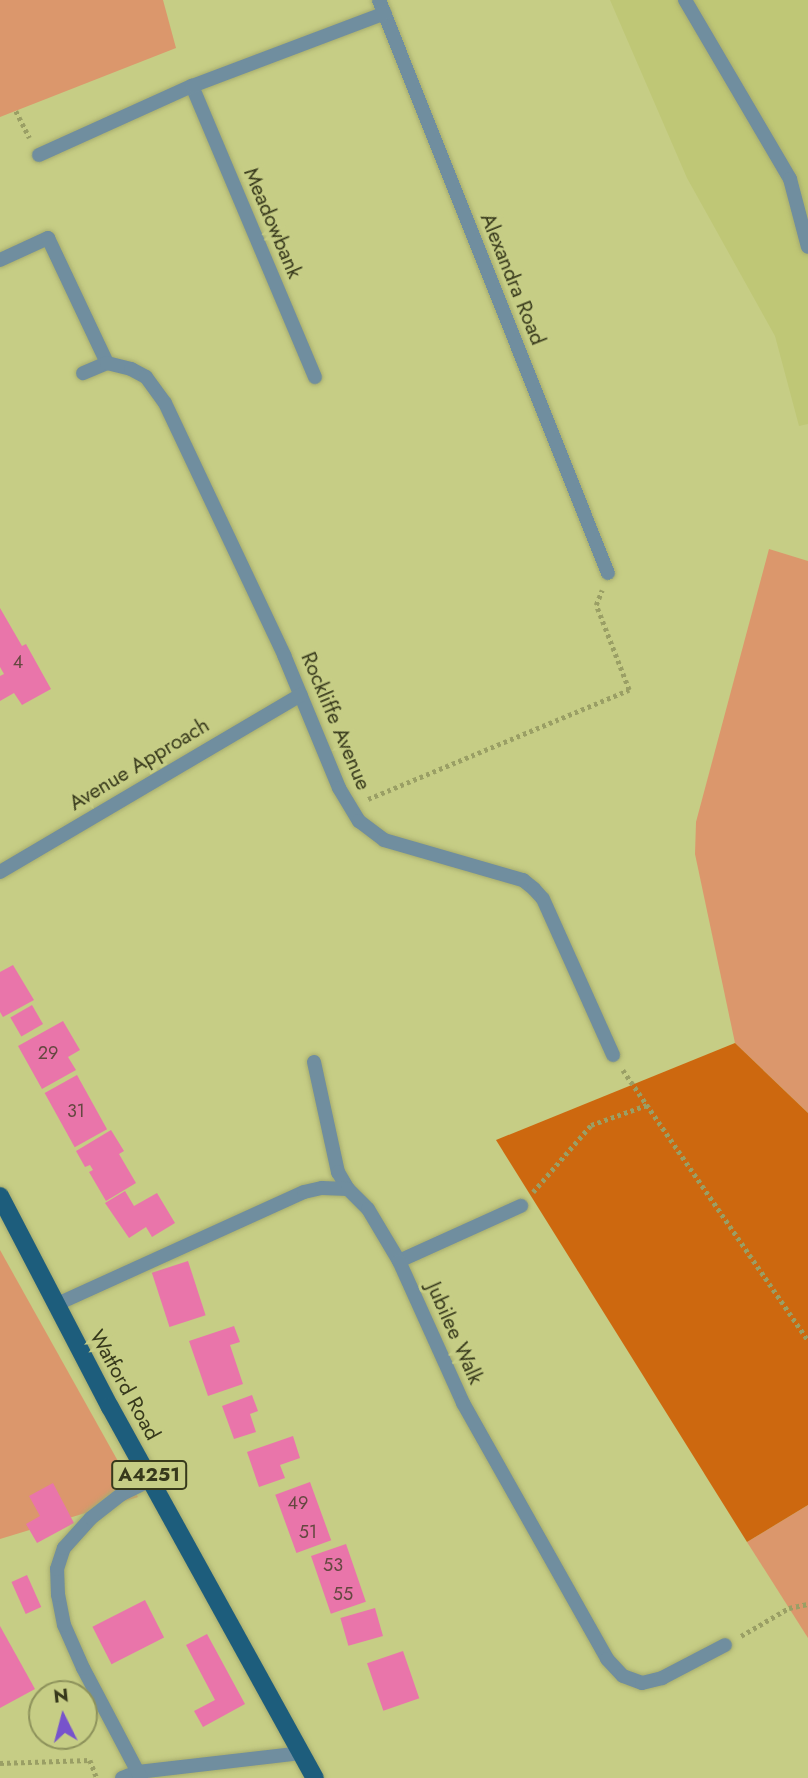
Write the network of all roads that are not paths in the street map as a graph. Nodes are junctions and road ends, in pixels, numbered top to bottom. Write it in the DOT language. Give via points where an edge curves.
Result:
graph roads {
  1 [pos="685,0"];
  2 [pos="382,6"];
  3 [pos="192,86"];
  4 [pos="39,155"];
  5 [pos="808,247"];
  6 [pos="0,260"];
  7 [pos="107,363"];
  8 [pos="83,373"];
  9 [pos="315,377"];
  10 [pos="608,573"];
  11 [pos="301,695"];
  12 [pos="0,872"];
  13 [pos="613,1055"];
  14 [pos="314,1062"];
  15 [pos="348,1189"];
  16 [pos="0,1196"];
  17 [pos="521,1206"];
  18 [pos="400,1261"];
  19 [pos="55,1305"];
  20 [pos="151,1480"];
  21 [pos="725,1645"];
  22 [pos="301,1753"];
  23 [pos="140,1775"];
  24 [pos="122,1778"];
  25 [pos="315,1778"];
  1 -- 5 [label="street" via="790,179"];
  2 -- 3 [label="street"];
  2 -- 10 [label="street, Alexandra Road"];
  3 -- 4 [label="street"];
  3 -- 9 [label="street, Meadowbank"];
  6 -- 7 [label="street" via="48,238"];
  7 -- 8 [label="street"];
  7 -- 11 [label="street, Rockliffe Avenue" via="146,377 165,402"];
  11 -- 12 [label="street, Avenue Approach"];
  11 -- 13 [label="street, Rockliffe Avenue" via="359,821 384,840 523,880 534,889 547,907"];
  14 -- 15 [label="street, Jubilee Walk" via="338,1172"];
  15 -- 18 [label="street, Jubilee Walk" via="368,1209"];
  15 -- 19 [label="street" via="304,1192"];
  16 -- 19 [label="main road, Watford Road / A4251"];
  17 -- 18 [label="street"];
  18 -- 21 [label="street, Jubilee Walk" via="463,1403 593,1636 622,1676 642,1682 663,1678"];
  19 -- 20 [label="main road, Watford Road / A4251"];
  20 -- 22 [label="main road, Watford Road / A4251"];
  20 -- 23 [label="street" via="122,1494 91,1518 64,1548 58,1569 64,1625"];
  22 -- 23 [label="street"];
  22 -- 25 [label="main road, Watford Road / A4251"];
  23 -- 24 [label="street"];
}
